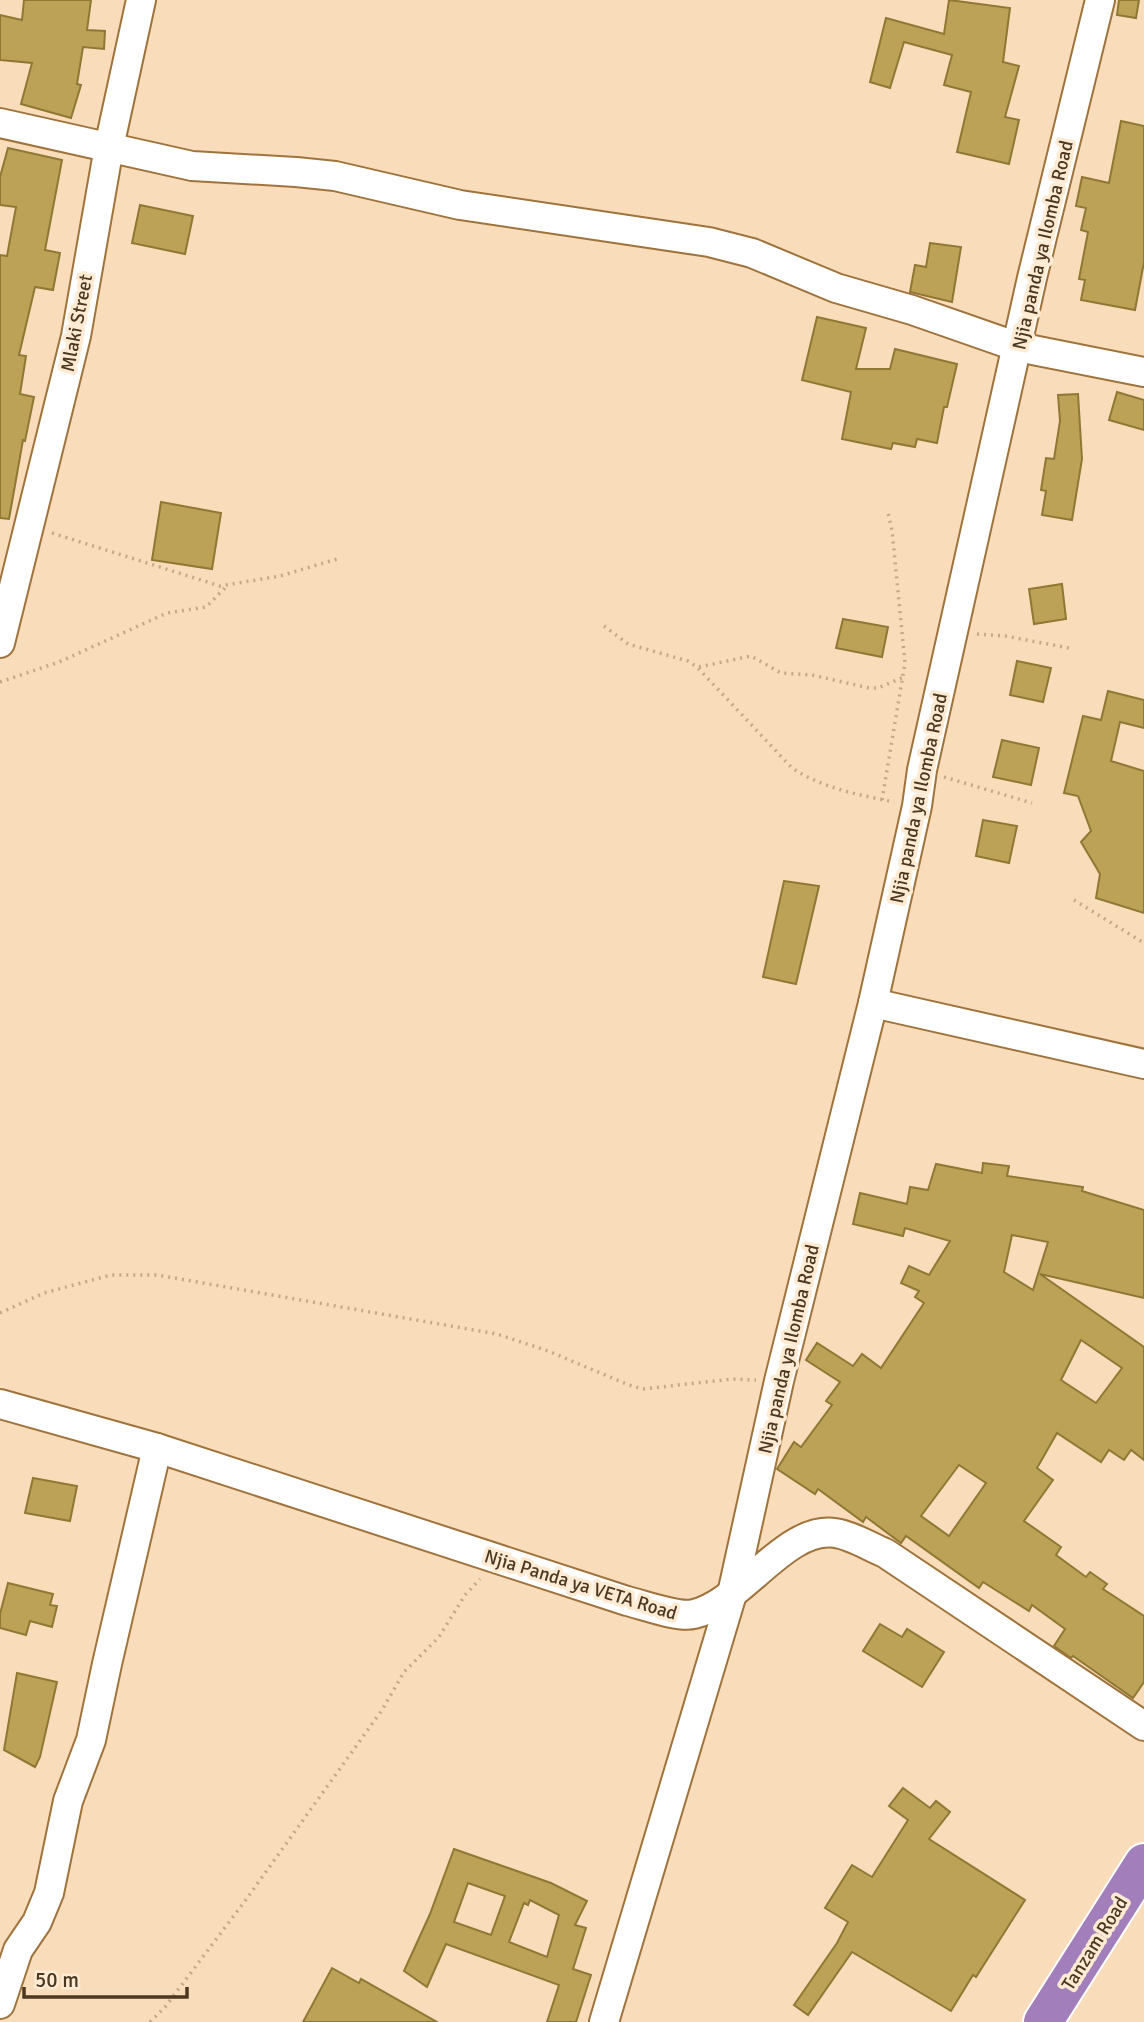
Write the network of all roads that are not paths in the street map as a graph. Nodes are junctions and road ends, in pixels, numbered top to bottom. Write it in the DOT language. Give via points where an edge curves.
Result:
graph roads {
  1 [pos="141,0"];
  2 [pos="1100,0"];
  3 [pos="0,123"];
  4 [pos="109,147"];
  5 [pos="1018,346"];
  6 [pos="1144,372"];
  7 [pos="0,643"];
  8 [pos="873,1003"];
  9 [pos="1144,1064"];
  10 [pos="0,1404"];
  11 [pos="157,1448"];
  12 [pos="732,1594"];
  13 [pos="1144,1726"];
  14 [pos="1144,1863"];
  15 [pos="9,1948"];
  16 [pos="0,2004"];
  17 [pos="604,2022"];
  18 [pos="1043,2022"];
  1 -- 4 [label="street, Mlaki Street"];
  2 -- 5 [label="street, Njia panda ya Ilomba Road"];
  3 -- 4 [label="street"];
  4 -- 5 [label="street" via="192,166 335,176 460,205 709,242"];
  4 -- 7 [label="street, Mlaki Street" via="76,336"];
  5 -- 6 [label="street"];
  5 -- 8 [label="street, Njia panda ya Ilomba Road"];
  8 -- 9 [label="street"];
  8 -- 12 [label="street, Njia panda ya Ilomba Road" via="779,1381"];
  10 -- 11 [label="street, Njia Panda ya VETA Road"];
  11 -- 12 [label="street, Njia Panda ya VETA Road" via="627,1601 685,1615 702,1612"];
  11 -- 15 [label="street" via="92,1740 68,1801 49,1893 37,1922"];
  12 -- 13 [label="street, Njia Panda ya VETA Road" via="788,1547 822,1533 837,1533 885,1553"];
  12 -- 17 [label="street, Njia panda ya Ilomba Road"];
  14 -- 18 [label="highway, Tanzam Road"];
  15 -- 16 [label="street"];
}
